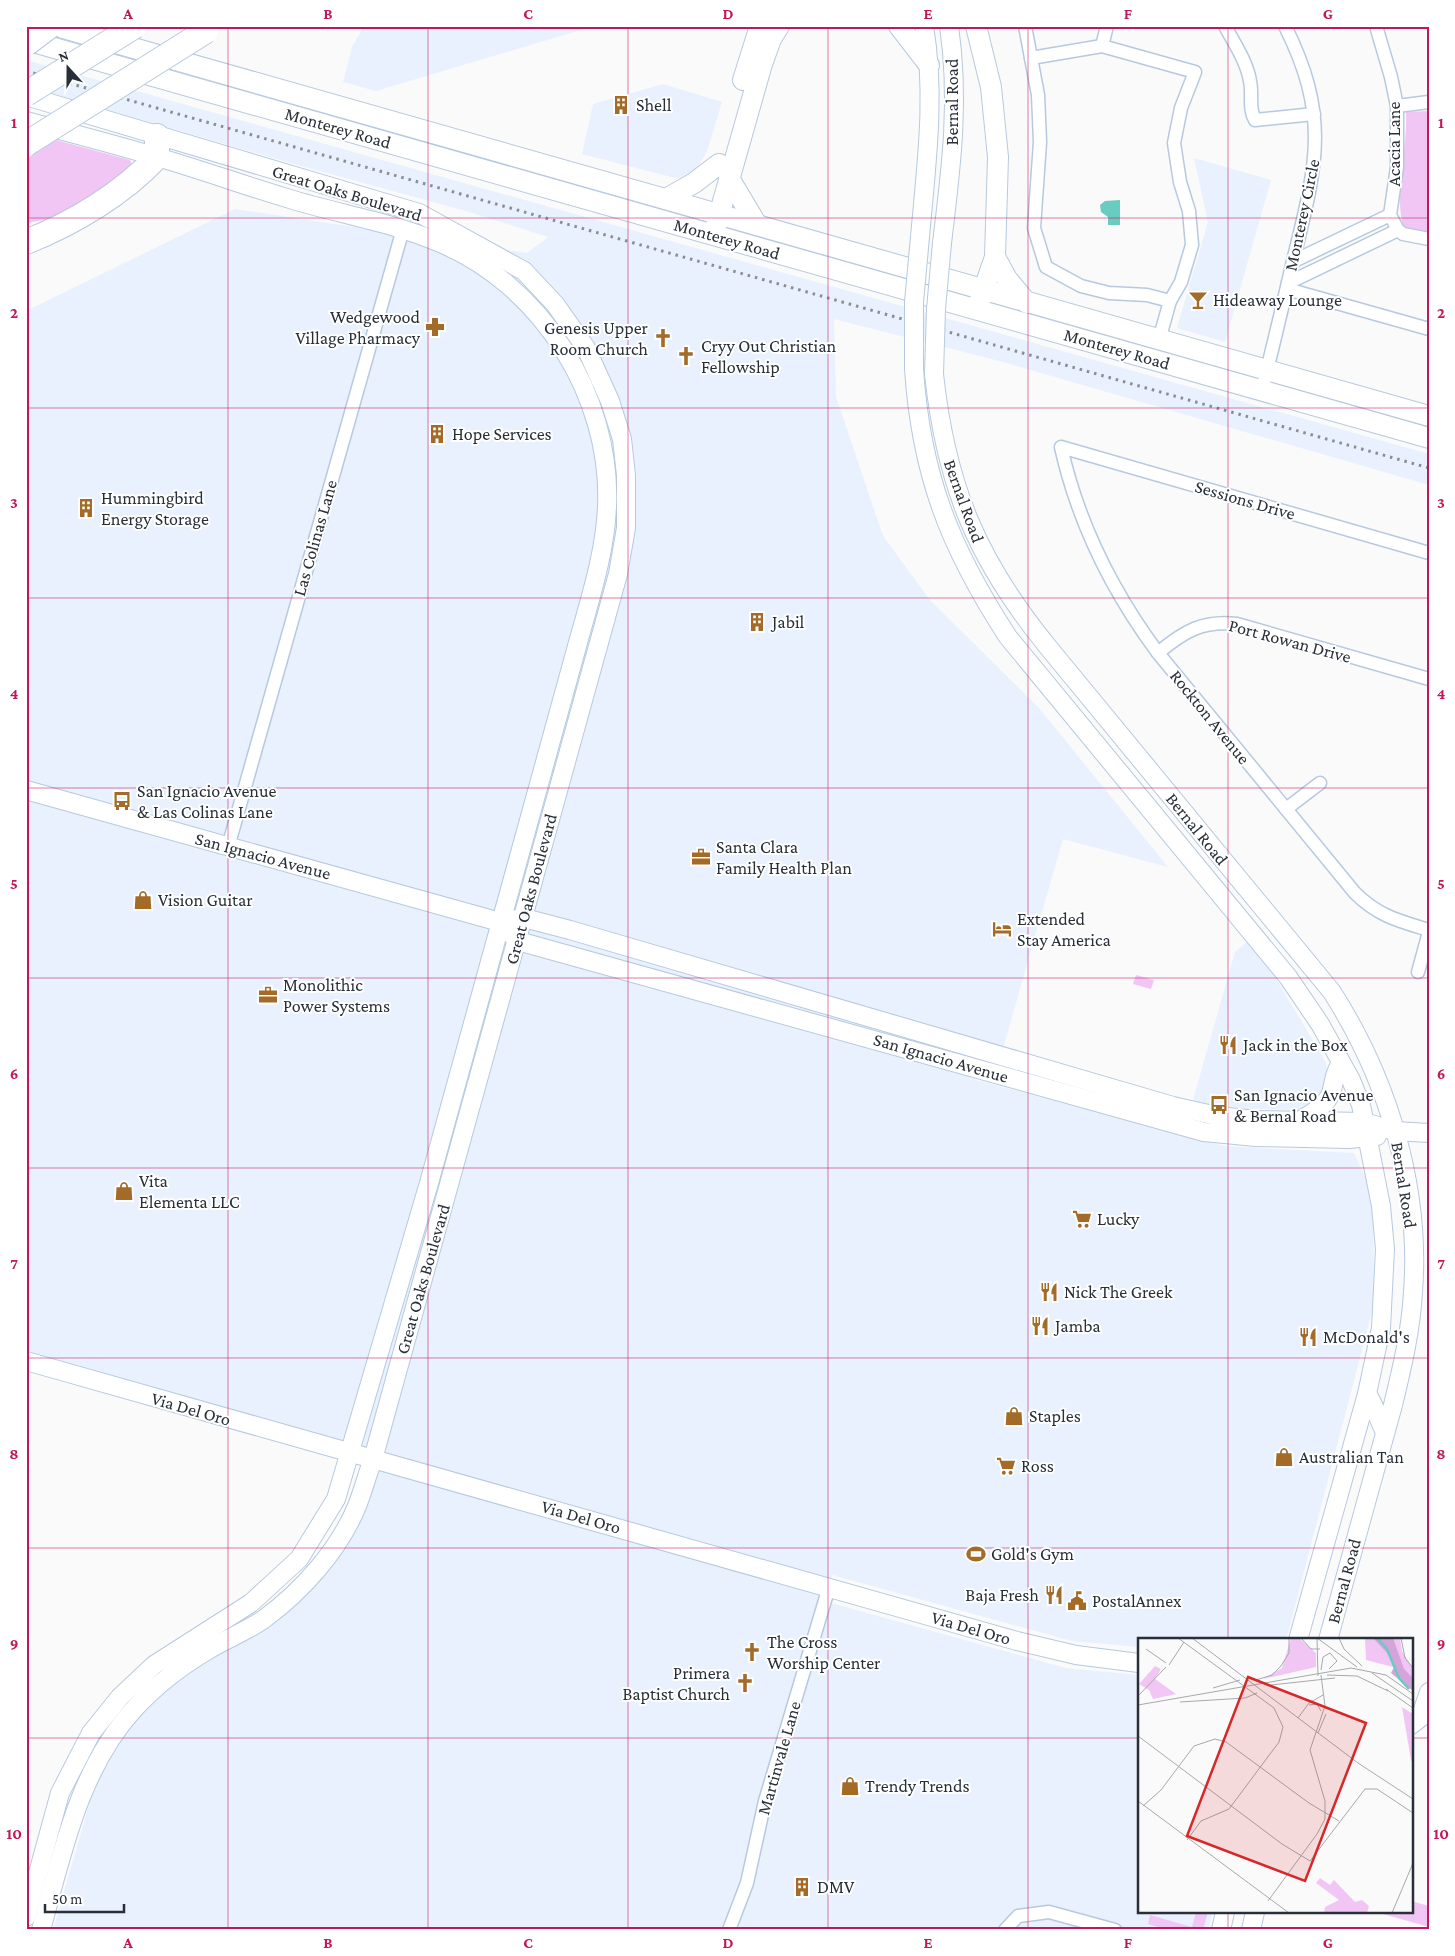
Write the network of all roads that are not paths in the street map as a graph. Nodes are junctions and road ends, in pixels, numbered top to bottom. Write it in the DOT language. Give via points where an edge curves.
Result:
graph roads {
  1 [pos="50,26"];
  2 [pos="56,26"];
  3 [pos="135,26"];
  4 [pos="760,26"];
  5 [pos="779,26"];
  6 [pos="899,26"];
  7 [pos="924,26"];
  8 [pos="948,26"];
  9 [pos="976,26"];
  10 [pos="1024,26"];
  11 [pos="1107,26"];
  12 [pos="1225,26"];
  13 [pos="1285,26"];
  14 [pos="1376,26"];
  15 [pos="210,28"];
  16 [pos="26,40"];
  17 [pos="26,44"];
  18 [pos="1102,46"];
  19 [pos="1032,58"];
  20 [pos="929,64"];
  21 [pos="26,95"];
  22 [pos="1429,102"];
  23 [pos="1397,106"];
  24 [pos="1314,114"];
  25 [pos="26,121"];
  26 [pos="26,144"];
  27 [pos="157,146"];
  28 [pos="724,171"];
  29 [pos="666,199"];
  30 [pos="1391,209"];
  31 [pos="713,212"];
  32 [pos="757,225"];
  33 [pos="449,228"];
  34 [pos="402,229"];
  35 [pos="1398,230"];
  36 [pos="707,233"];
  37 [pos="1429,239"];
  38 [pos="26,242"];
  39 [pos="995,258"];
  40 [pos="1294,261"];
  41 [pos="1288,286"];
  42 [pos="984,290"];
  43 [pos="1170,301"];
  44 [pos="1027,303"];
  45 [pos="977,310"];
  46 [pos="1429,329"];
  47 [pos="1158,340"];
  48 [pos="1267,371"];
  49 [pos="1262,390"];
  50 [pos="1429,416"];
  51 [pos="1429,438"];
  52 [pos="1061,447"];
  53 [pos="1429,552"];
  54 [pos="1158,653"];
  55 [pos="568,679"];
  56 [pos="1429,679"];
  57 [pos="587,684"];
  58 [pos="1320,783"];
  59 [pos="26,790"];
  60 [pos="1286,810"];
  61 [pos="228,847"];
  62 [pos="524,918"];
  63 [pos="500,922"];
  64 [pos="1429,931"];
  65 [pos="518,941"];
  66 [pos="1418,972"];
  67 [pos="1341,1063"];
  68 [pos="1063,1073"];
  69 [pos="1052,1090"];
  70 [pos="1301,1120"];
  71 [pos="1366,1130"];
  72 [pos="1395,1131"];
  73 [pos="1429,1133"];
  74 [pos="429,1183"];
  75 [pos="446,1197"];
  76 [pos="26,1361"];
  77 [pos="1367,1394"];
  78 [pos="1386,1432"];
  79 [pos="350,1453"];
  80 [pos="373,1459"];
  81 [pos="829,1587"];
  82 [pos="1299,1638"];
  83 [pos="1329,1638"];
  84 [pos="1138,1663"];
  85 [pos="1429,1692"];
  86 [pos="1414,1718"];
  87 [pos="1225,1914"];
  88 [pos="1255,1914"];
  89 [pos="26,1917"];
  90 [pos="41,1930"];
  91 [pos="729,1930"];
  92 [pos="1005,1930"];
  93 [pos="1115,1930"];
  94 [pos="1221,1930"];
  95 [pos="1251,1930"];
  1 -- 17 [label="highway, bridge"];
  2 -- 29 [label="main road, Monterey Road"];
  3 -- 21 [label="highway, bridge"];
  4 -- 28 [label="main road"];
  5 -- 28 [label="main road"];
  6 -- 20 [label="main road"];
  7 -- 20 [label="main road, Bernal Road"];
  8 -- 72 [label="main road, Bernal Road, bridge" via="955,112 934,332 934,374 942,436 952,476 970,524 994,574 1023,616 1332,992 1366,1053"];
  9 -- 39 [label="main road" via="990,79 997,134"];
  10 -- 19 [label="street"];
  11 -- 18 [label="street"];
  12 -- 24 [label="street" via="1250,80 1255,120"];
  13 -- 24 [label="street, Monterey Circle" via="1302,64"];
  14 -- 23 [label="street, Acacia Lane"];
  15 -- 26 [label="highway, bridge"];
  16 -- 36 [label="main road, Monterey Road"];
  18 -- 19 [label="street"];
  18 -- 43 [label="street" via="1196,72 1181,108 1174,143 1180,182 1189,211 1192,245 1181,282"];
  19 -- 43 [label="street" via="1040,142 1034,228 1046,267 1081,286 1109,293 1147,294"];
  20 -- 67 [label="main road, Bernal Road, bridge" via="930,122 914,302 914,369 918,418 936,498 952,539 982,598 1008,636 1288,977 1320,1024"];
  21 -- 27 [label="main road, Great Oaks Boulevard" via="131,125"];
  22 -- 23 [label="street"];
  23 -- 30 [label="street, Acacia Lane" via="1397,167"];
  24 -- 40 [label="street, Monterey Circle" via="1314,172"];
  25 -- 27 [label="main road, Great Oaks Boulevard"];
  27 -- 33 [label="main road, Great Oaks Boulevard" via="419,213"];
  27 -- 34 [label="main road, Great Oaks Boulevard" via="290,199"];
  27 -- 38 [label="highway" via="133,180 100,204"];
  28 -- 29 [label="main road"];
  28 -- 31 [label="main road"];
  28 -- 32 [label="main road"];
  29 -- 31 [label="main road, Monterey Road"];
  30 -- 35 [label="street"];
  30 -- 40 [label="street"];
  31 -- 32 [label="main road, Monterey Road"];
  31 -- 36 [label="main road"];
  32 -- 42 [label="main road, Monterey Road"];
  33 -- 34 [label="main road" via="439,230 413,222"];
  33 -- 57 [label="main road, Great Oaks Boulevard" via="524,271 543,291 586,348 610,400 624,452 626,528 618,574"];
  34 -- 55 [label="main road, Great Oaks Boulevard" via="464,254 511,287 561,344 592,407 603,453 607,515 599,567"];
  34 -- 61 [label="street, Las Colinas Lane"];
  35 -- 37 [label="street"];
  35 -- 41 [label="street"];
  36 -- 45 [label="main road, Monterey Road"];
  39 -- 42 [label="main road"];
  39 -- 44 [label="main road"];
  40 -- 41 [label="street, Monterey Circle"];
  41 -- 46 [label="street, Monterey Circle"];
  41 -- 48 [label="street, Monterey Circle"];
  42 -- 44 [label="main road, Monterey Road"];
  42 -- 45 [label="main road"];
  43 -- 47 [label="street"];
  44 -- 47 [label="main road, Monterey Road"];
  45 -- 49 [label="main road, Monterey Road"];
  47 -- 48 [label="main road, Monterey Road"];
  48 -- 49 [label="street, Monterey Circle"];
  48 -- 50 [label="main road, Monterey Road"];
  49 -- 51 [label="main road, Monterey Road"];
  52 -- 53 [label="street, Sessions Drive"];
  52 -- 54 [label="street, Rockton Avenue" via="1069,484 1094,551"];
  54 -- 56 [label="street, Port Rowan Drive" via="1195,627 1219,622 1237,624"];
  54 -- 60 [label="street, Rockton Avenue"];
  55 -- 57 [label="main road"];
  55 -- 63 [label="main road, Great Oaks Boulevard"];
  57 -- 62 [label="main road, Great Oaks Boulevard"];
  58 -- 60 [label="street"];
  59 -- 61 [label="main road, San Ignacio Avenue"];
  60 -- 64 [label="street, Rockton Avenue" via="1369,907"];
  61 -- 63 [label="main road, San Ignacio Avenue"];
  62 -- 63 [label="main road, San Ignacio Avenue"];
  62 -- 65 [label="main road, Great Oaks Boulevard"];
  62 -- 68 [label="main road, San Ignacio Avenue"];
  63 -- 65 [label="main road"];
  63 -- 74 [label="main road, Great Oaks Boulevard"];
  64 -- 66 [label="street"];
  65 -- 69 [label="main road, San Ignacio Avenue"];
  65 -- 75 [label="main road, Great Oaks Boulevard"];
  67 -- 70 [label="main road" via="1333,1074 1330,1096 1322,1106"];
  67 -- 71 [label="main road, Bernal Road" via="1361,1105"];
  68 -- 69 [label="street"];
  68 -- 70 [label="main road, San Ignacio Avenue" via="1217,1116"];
  69 -- 71 [label="main road, San Ignacio Avenue" via="1214,1134 1277,1138"];
  70 -- 71 [label="main road, San Ignacio Avenue"];
  71 -- 72 [label="main road, San Ignacio Avenue"];
  71 -- 77 [label="main road, Bernal Road" via="1381,1206 1385,1271 1381,1328"];
  72 -- 73 [label="main road, San Ignacio Avenue"];
  72 -- 78 [label="main road, Bernal Road" via="1410,1210 1414,1292 1402,1368"];
  74 -- 75 [label="main road"];
  74 -- 79 [label="main road, Great Oaks Boulevard"];
  75 -- 80 [label="main road, Great Oaks Boulevard"];
  76 -- 79 [label="main road, Via Del Oro"];
  77 -- 78 [label="main road"];
  77 -- 82 [label="main road, Bernal Road"];
  78 -- 83 [label="main road, Bernal Road"];
  79 -- 80 [label="main road, Via Del Oro"];
  79 -- 89 [label="main road, Great Oaks Boulevard" via="336,1499 299,1559 251,1603 154,1665 120,1697 91,1733 60,1793"];
  80 -- 81 [label="main road, Via Del Oro"];
  80 -- 90 [label="main road, Great Oaks Boulevard" via="356,1507 333,1549 314,1574 264,1619 179,1668 133,1710 106,1744 79,1802"];
  81 -- 84 [label="main road, Via Del Oro" via="1050,1650"];
  81 -- 91 [label="street, Martinvale Lane" via="765,1801 747,1883"];
  85 -- 86 [label="main road"];
  87 -- 94 [label="main road"];
  88 -- 95 [label="main road"];
  92 -- 93 [label="street" via="1018,1916 1049,1912"];
}
